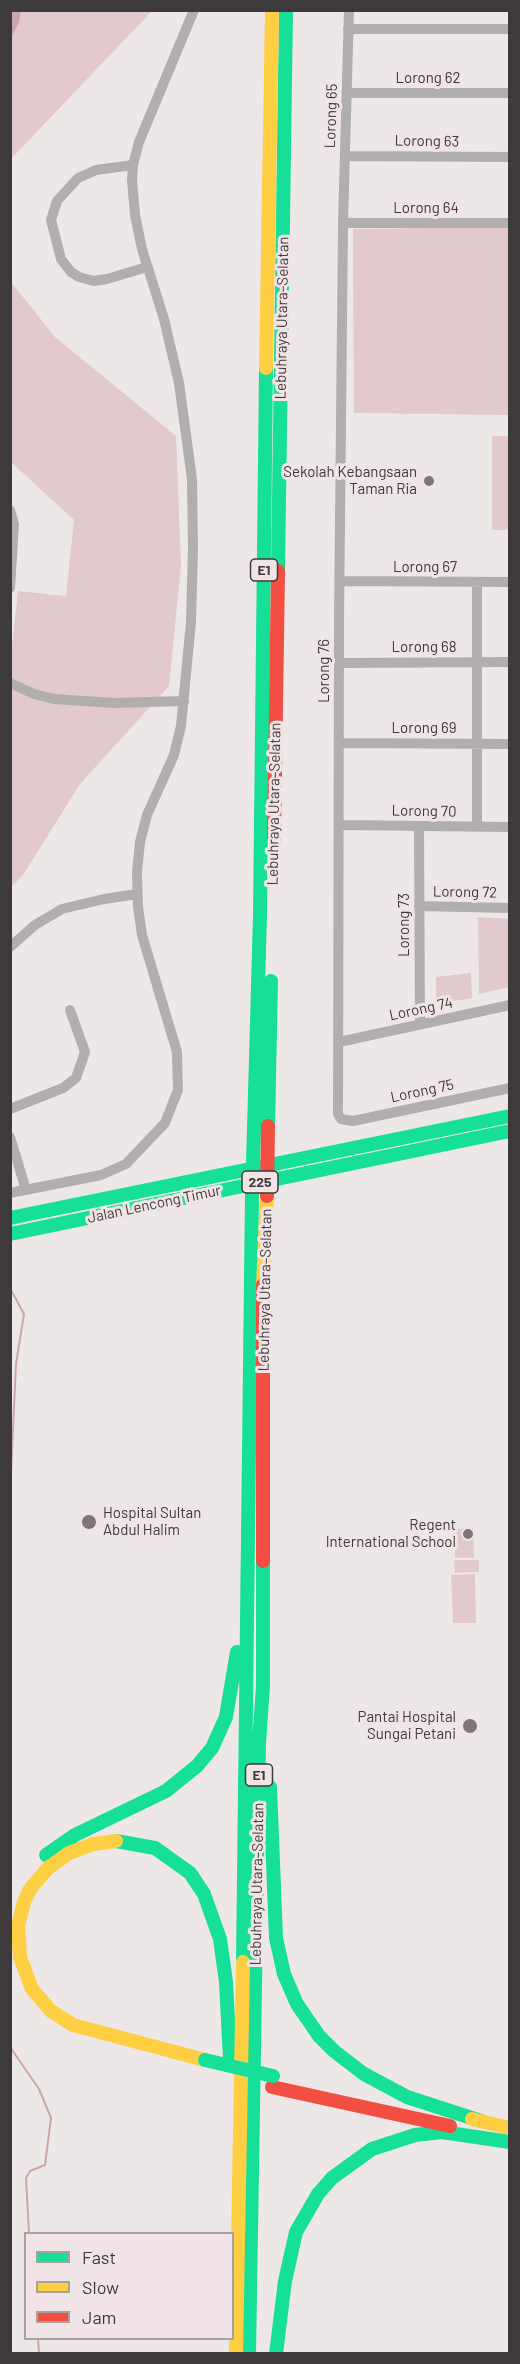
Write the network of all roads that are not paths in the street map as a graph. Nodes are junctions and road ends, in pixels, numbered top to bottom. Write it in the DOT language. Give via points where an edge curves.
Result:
graph roads {
  1 [pos="194,10"];
  2 [pos="272,10"];
  3 [pos="285,10"];
  4 [pos="349,10"];
  5 [pos="348,29"];
  6 [pos="510,29"];
  7 [pos="347,93"];
  8 [pos="510,93"];
  9 [pos="345,156"];
  10 [pos="510,157"];
  11 [pos="133,165"];
  12 [pos="343,223"];
  13 [pos="510,223"];
  14 [pos="147,267"];
  15 [pos="10,510"];
  16 [pos="340,581"];
  17 [pos="477,582"];
  18 [pos="510,582"];
  19 [pos="10,588"];
  20 [pos="476,662"];
  21 [pos="510,662"];
  22 [pos="339,663"];
  23 [pos="10,683"];
  24 [pos="184,701"];
  25 [pos="339,743"];
  26 [pos="476,744"];
  27 [pos="510,744"];
  28 [pos="339,825"];
  29 [pos="419,826"];
  30 [pos="477,826"];
  31 [pos="510,827"];
  32 [pos="137,894"];
  33 [pos="419,906"];
  34 [pos="510,908"];
  35 [pos="10,947"];
  36 [pos="510,1005"];
  37 [pos="70,1010"];
  38 [pos="420,1024"];
  39 [pos="339,1042"];
  40 [pos="510,1088"];
  41 [pos="10,1109"];
  42 [pos="510,1116"];
  43 [pos="341,1119"];
  44 [pos="261,1127"];
  45 [pos="510,1131"];
  46 [pos="10,1137"];
  47 [pos="26,1190"];
  48 [pos="10,1193"];
  49 [pos="10,1218"];
  50 [pos="10,1234"];
  51 [pos="246,1551"];
  52 [pos="263,1686"];
  53 [pos="10,1908"];
  54 [pos="10,1965"];
  55 [pos="205,2065"];
  56 [pos="273,2081"];
  57 [pos="481,2121"];
  58 [pos="510,2128"];
  59 [pos="510,2142"];
  60 [pos="238,2175"];
  61 [pos="236,2354"];
  62 [pos="249,2354"];
  63 [pos="276,2354"];
  1 -- 11 [label="street"];
  2 -- 44 [label="highway, Lebuhraya Utara–Selatan / E1"];
  3 -- 44 [label="highway, Lebuhraya Utara–Selatan / E1" via="281,440"];
  4 -- 5 [label="street, Lorong 65"];
  5 -- 6 [label="street"];
  5 -- 7 [label="street, Lorong 65"];
  7 -- 8 [label="street, Lorong 62"];
  7 -- 9 [label="street, Lorong 65"];
  9 -- 10 [label="street, Lorong 63"];
  9 -- 12 [label="street, Lorong 65"];
  11 -- 14 [label="street" via="135,215"];
  11 -- 14 [label="street" via="96,170 78,178 57,201 51,220 61,259 79,277 94,281"];
  12 -- 13 [label="street, Lorong 64"];
  12 -- 16 [label="street, Lorong 76"];
  14 -- 24 [label="street" via="179,383 192,479 191,622"];
  15 -- 19 [label="street" via="14,537"];
  16 -- 17 [label="street, Lorong 67"];
  16 -- 22 [label="street, Lorong 76"];
  17 -- 18 [label="street, Lorong 67"];
  17 -- 20 [label="street"];
  20 -- 21 [label="street, Lorong 68"];
  20 -- 22 [label="street, Lorong 68"];
  20 -- 26 [label="street"];
  22 -- 25 [label="street, Lorong 76"];
  23 -- 24 [label="street" via="54,699 114,703"];
  24 -- 32 [label="street" via="179,741 147,815"];
  25 -- 26 [label="street, Lorong 69"];
  25 -- 28 [label="street, Lorong 76"];
  26 -- 27 [label="street, Lorong 69"];
  26 -- 30 [label="street"];
  28 -- 29 [label="street, Lorong 70"];
  28 -- 39 [label="street, Lorong 76"];
  29 -- 30 [label="street, Lorong 70"];
  29 -- 33 [label="street, Lorong 73"];
  30 -- 31 [label="street, Lorong 70"];
  32 -- 35 [label="street" via="62,909 35,925"];
  32 -- 47 [label="street" via="146,952 177,1052 178,1090 170,1114 148,1142 114,1171"];
  33 -- 34 [label="street, Lorong 72"];
  33 -- 38 [label="street, Lorong 73"];
  36 -- 38 [label="street, Lorong 74"];
  37 -- 41 [label="street" via="85,1052 76,1077 63,1088"];
  38 -- 39 [label="street, Lorong 74"];
  39 -- 43 [label="street, Lorong 76"];
  40 -- 43 [label="street, Lorong 75" via="353,1121"];
  42 -- 49 [label="highway, Jalan Lencong Timur / 225"];
  44 -- 51 [label="highway, Lebuhraya Utara–Selatan / E1, bridge" via="252,1194"];
  44 -- 52 [label="highway, Lebuhraya Utara–Selatan / E1, bridge" via="267,1196 263,1292"];
  45 -- 50 [label="highway, Jalan Lencong Timur / 225"];
  46 -- 47 [label="street"];
  47 -- 48 [label="street"];
  51 -- 53 [label="highway" via="231,1695 226,1718 212,1748 190,1773 166,1791 54,1848 26,1878"];
  51 -- 60 [label="highway, Lebuhraya Utara–Selatan / E1" via="248,1632"];
  52 -- 57 [label="highway" via="276,1938 284,1974 297,2004 319,2036 364,2074 407,2097"];
  52 -- 62 [label="highway, Lebuhraya Utara–Selatan / E1"];
  54 -- 55 [label="highway" via="31,2004 60,2030 117,2050"];
  55 -- 56 [label="highway"];
  55 -- 60 [label="highway" via="73,2025 51,2011 32,1989 20,1958 18,1926 30,1889 57,1860 93,1844 134,1843 167,1855 200,1886 223,1955"];
  56 -- 57 [label="highway"];
  56 -- 59 [label="highway"];
  57 -- 58 [label="highway"];
  59 -- 63 [label="highway" via="423,2133 372,2149 332,2178 296,2232"];
  60 -- 61 [label="highway, Lebuhraya Utara–Selatan / E1"];
}
